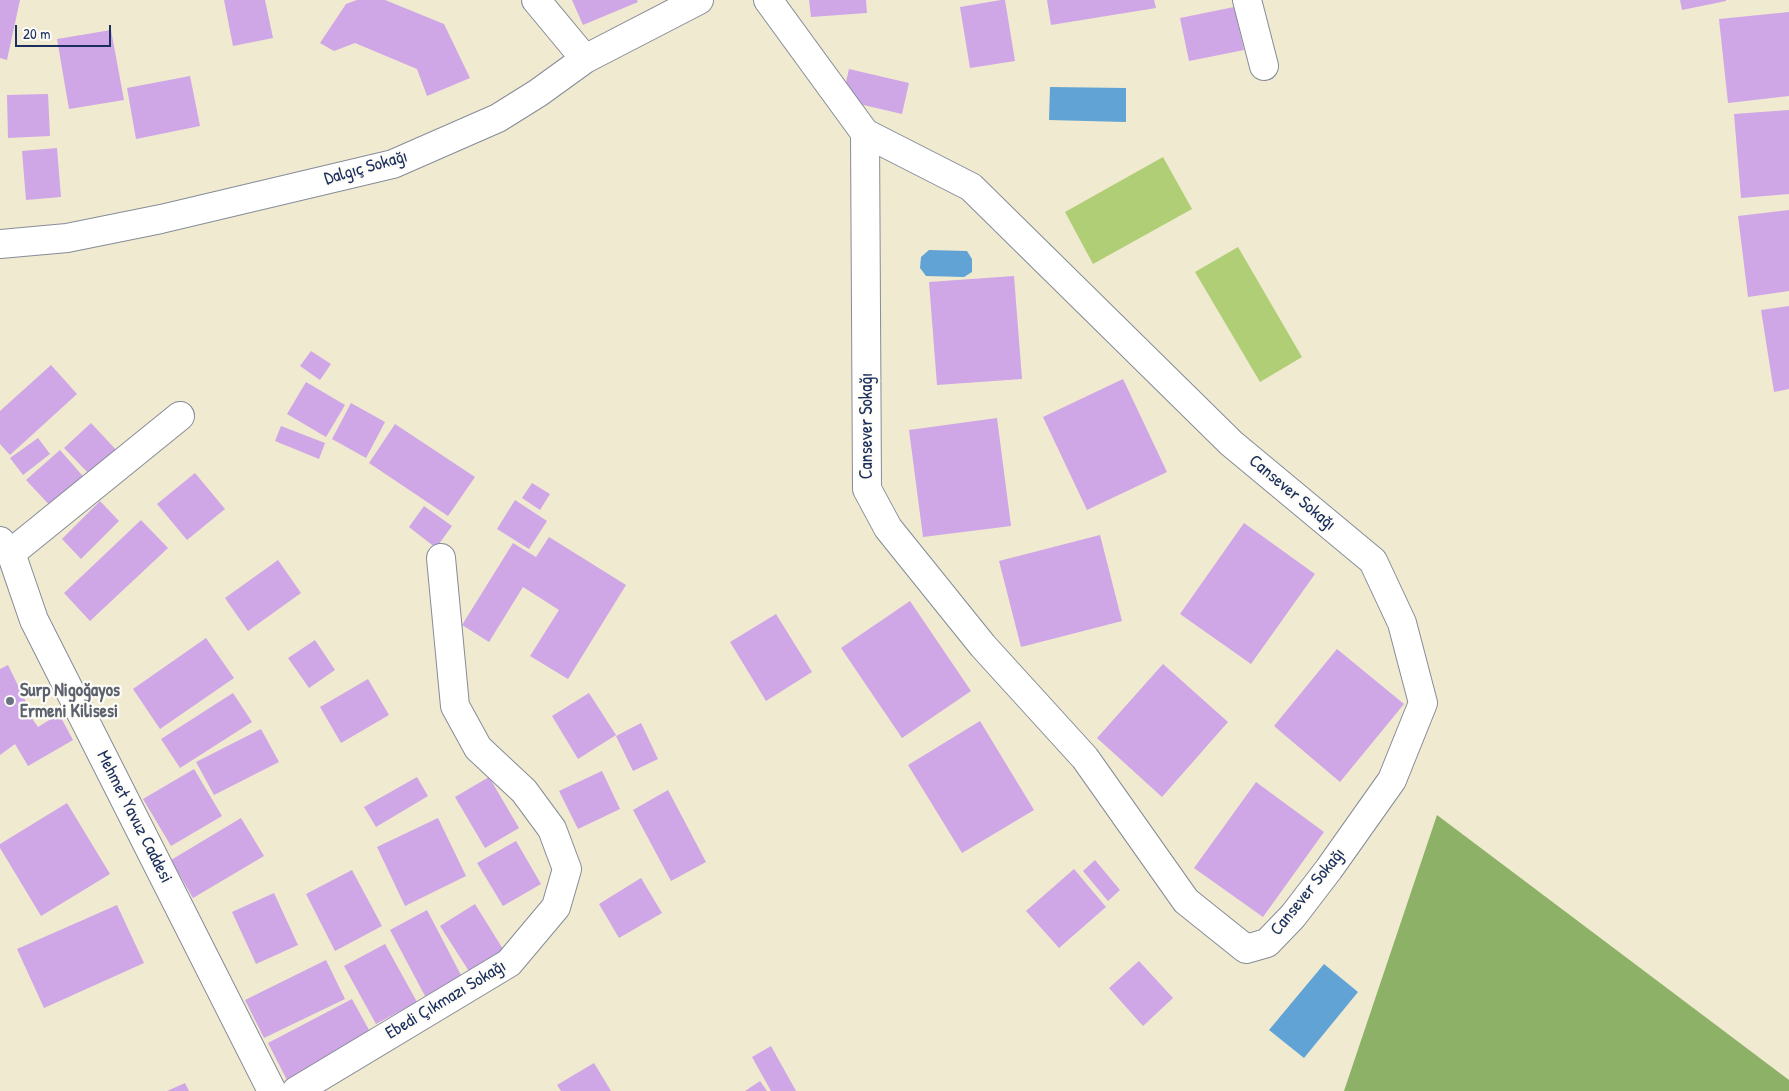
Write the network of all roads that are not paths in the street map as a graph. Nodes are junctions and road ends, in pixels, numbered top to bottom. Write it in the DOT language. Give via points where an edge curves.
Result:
graph roads {
  1 [pos="536,0"];
  2 [pos="699,0"];
  3 [pos="768,0"];
  4 [pos="1247,0"];
  5 [pos="585,59"];
  6 [pos="1264,66"];
  7 [pos="865,133"];
  8 [pos="0,244"];
  9 [pos="180,416"];
  10 [pos="5,547"];
  11 [pos="441,558"];
  12 [pos="272,1091"];
  13 [pos="296,1091"];
  1 -- 5 [label="street"];
  2 -- 5 [label="street, Dalgıç Sokağı"];
  3 -- 7 [label="street, Cansever Sokağı"];
  4 -- 6 [label="street"];
  5 -- 8 [label="street, Dalgıç Sokağı" via="498,118 393,164 161,219 67,238"];
  7 -- 7 [label="street, Cansever Sokağı" via="867,489 888,528 983,646 1085,758 1186,901 1246,949 1267,943 1293,916 1392,780 1423,703 1402,623 1373,561 1231,443 971,187"];
  9 -- 10 [label="street"];
  10 -- 12 [label="street, Mehmet Yavuz Caddesi" via="34,620"];
  11 -- 13 [label="street, Ebedi Çıkmazı Sokağı" via="455,706 478,748 524,790 552,830 568,869 556,907 509,963"];
}
